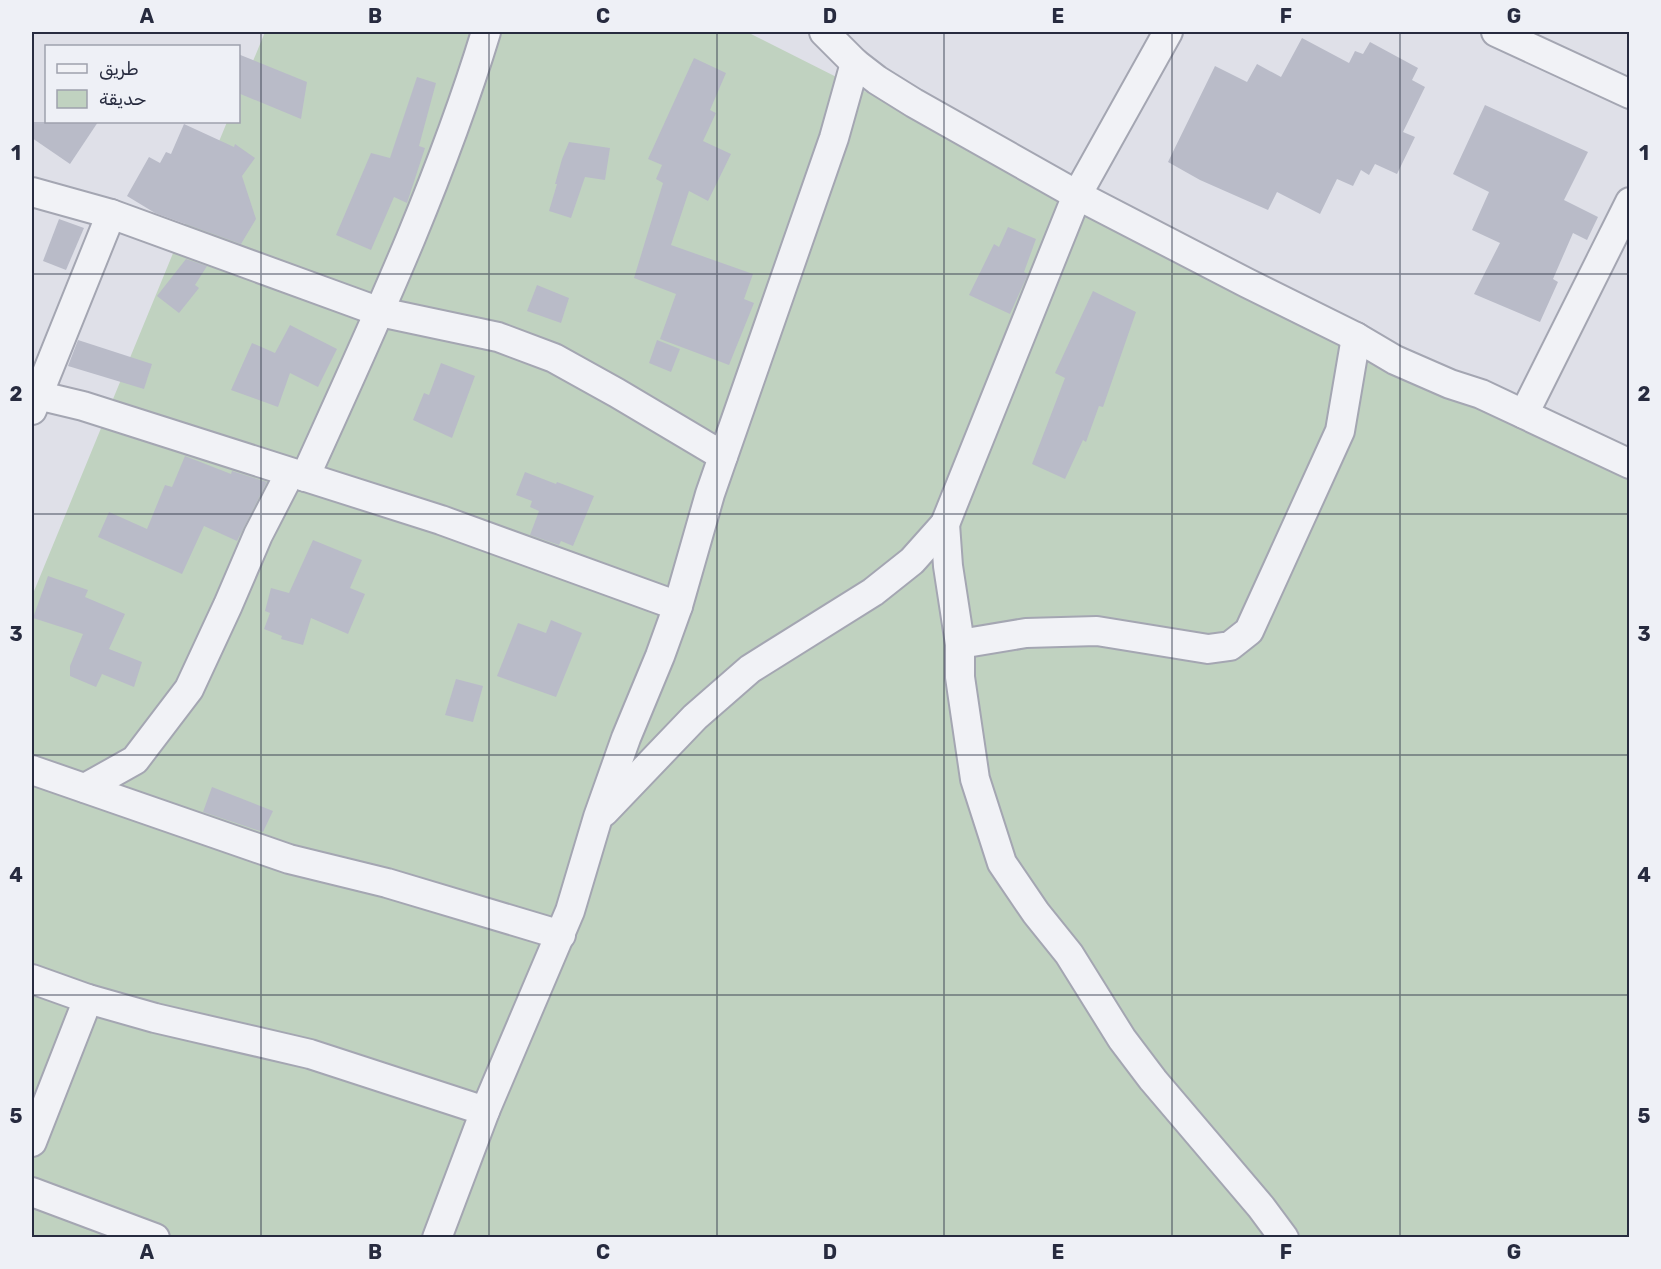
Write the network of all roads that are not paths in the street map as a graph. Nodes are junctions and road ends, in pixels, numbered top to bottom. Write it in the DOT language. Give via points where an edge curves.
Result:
graph roads {
  1 [pos="486,32"];
  2 [pos="824,32"];
  3 [pos="1168,32"];
  4 [pos="1496,32"];
  5 [pos="855,63"];
  6 [pos="1629,94"];
  7 [pos="32,192"];
  8 [pos="1077,195"];
  9 [pos="1629,202"];
  10 [pos="111,214"];
  11 [pos="380,312"];
  12 [pos="1356,337"];
  13 [pos="34,402"];
  14 [pos="1524,414"];
  15 [pos="723,456"];
  16 [pos="1629,464"];
  17 [pos="297,475"];
  18 [pos="945,524"];
  19 [pos="678,606"];
  20 [pos="960,644"];
  21 [pos="32,770"];
  22 [pos="85,788"];
  23 [pos="598,817"];
  24 [pos="561,935"];
  25 [pos="32,979"];
  26 [pos="88,999"];
  27 [pos="485,1111"];
  28 [pos="32,1142"];
  29 [pos="32,1192"];
  30 [pos="155,1238"];
  31 [pos="437,1238"];
  32 [pos="1284,1238"];
  1 -- 11 [label="street" via="446,152"];
  2 -- 5 [label="street"];
  3 -- 8 [label="street"];
  4 -- 6 [label="street"];
  5 -- 8 [label="street" via="914,103"];
  5 -- 15 [label="street" via="834,138"];
  7 -- 10 [label="street"];
  8 -- 12 [label="street"];
  8 -- 18 [label="street"];
  9 -- 14 [label="street"];
  10 -- 11 [label="street"];
  10 -- 13 [label="street"];
  11 -- 15 [label="street" via="498,337 554,358"];
  11 -- 17 [label="street"];
  12 -- 14 [label="street" via="1395,360"];
  12 -- 20 [label="street" via="1340,431 1249,631 1243,636 1230,646 1208,648 1097,631 1026,633"];
  13 -- 17 [label="street" via="83,406"];
  14 -- 16 [label="street"];
  15 -- 19 [label="street"];
  17 -- 19 [label="street" via="441,520"];
  17 -- 22 [label="street" via="258,535 189,689 135,760"];
  18 -- 20 [label="street"];
  18 -- 23 [label="street" via="912,561 873,592 750,669 695,717"];
  19 -- 23 [label="street"];
  20 -- 32 [label="street" via="960,677 975,779 1002,863 1069,954 1122,1039"];
  21 -- 22 [label="street"];
  22 -- 24 [label="street" via="289,859 387,883"];
  23 -- 24 [label="street"];
  24 -- 27 [label="street"];
  25 -- 26 [label="street"];
  26 -- 27 [label="street" via="310,1054"];
  26 -- 28 [label="street"];
  27 -- 31 [label="street"];
  29 -- 30 [label="street"];
}
